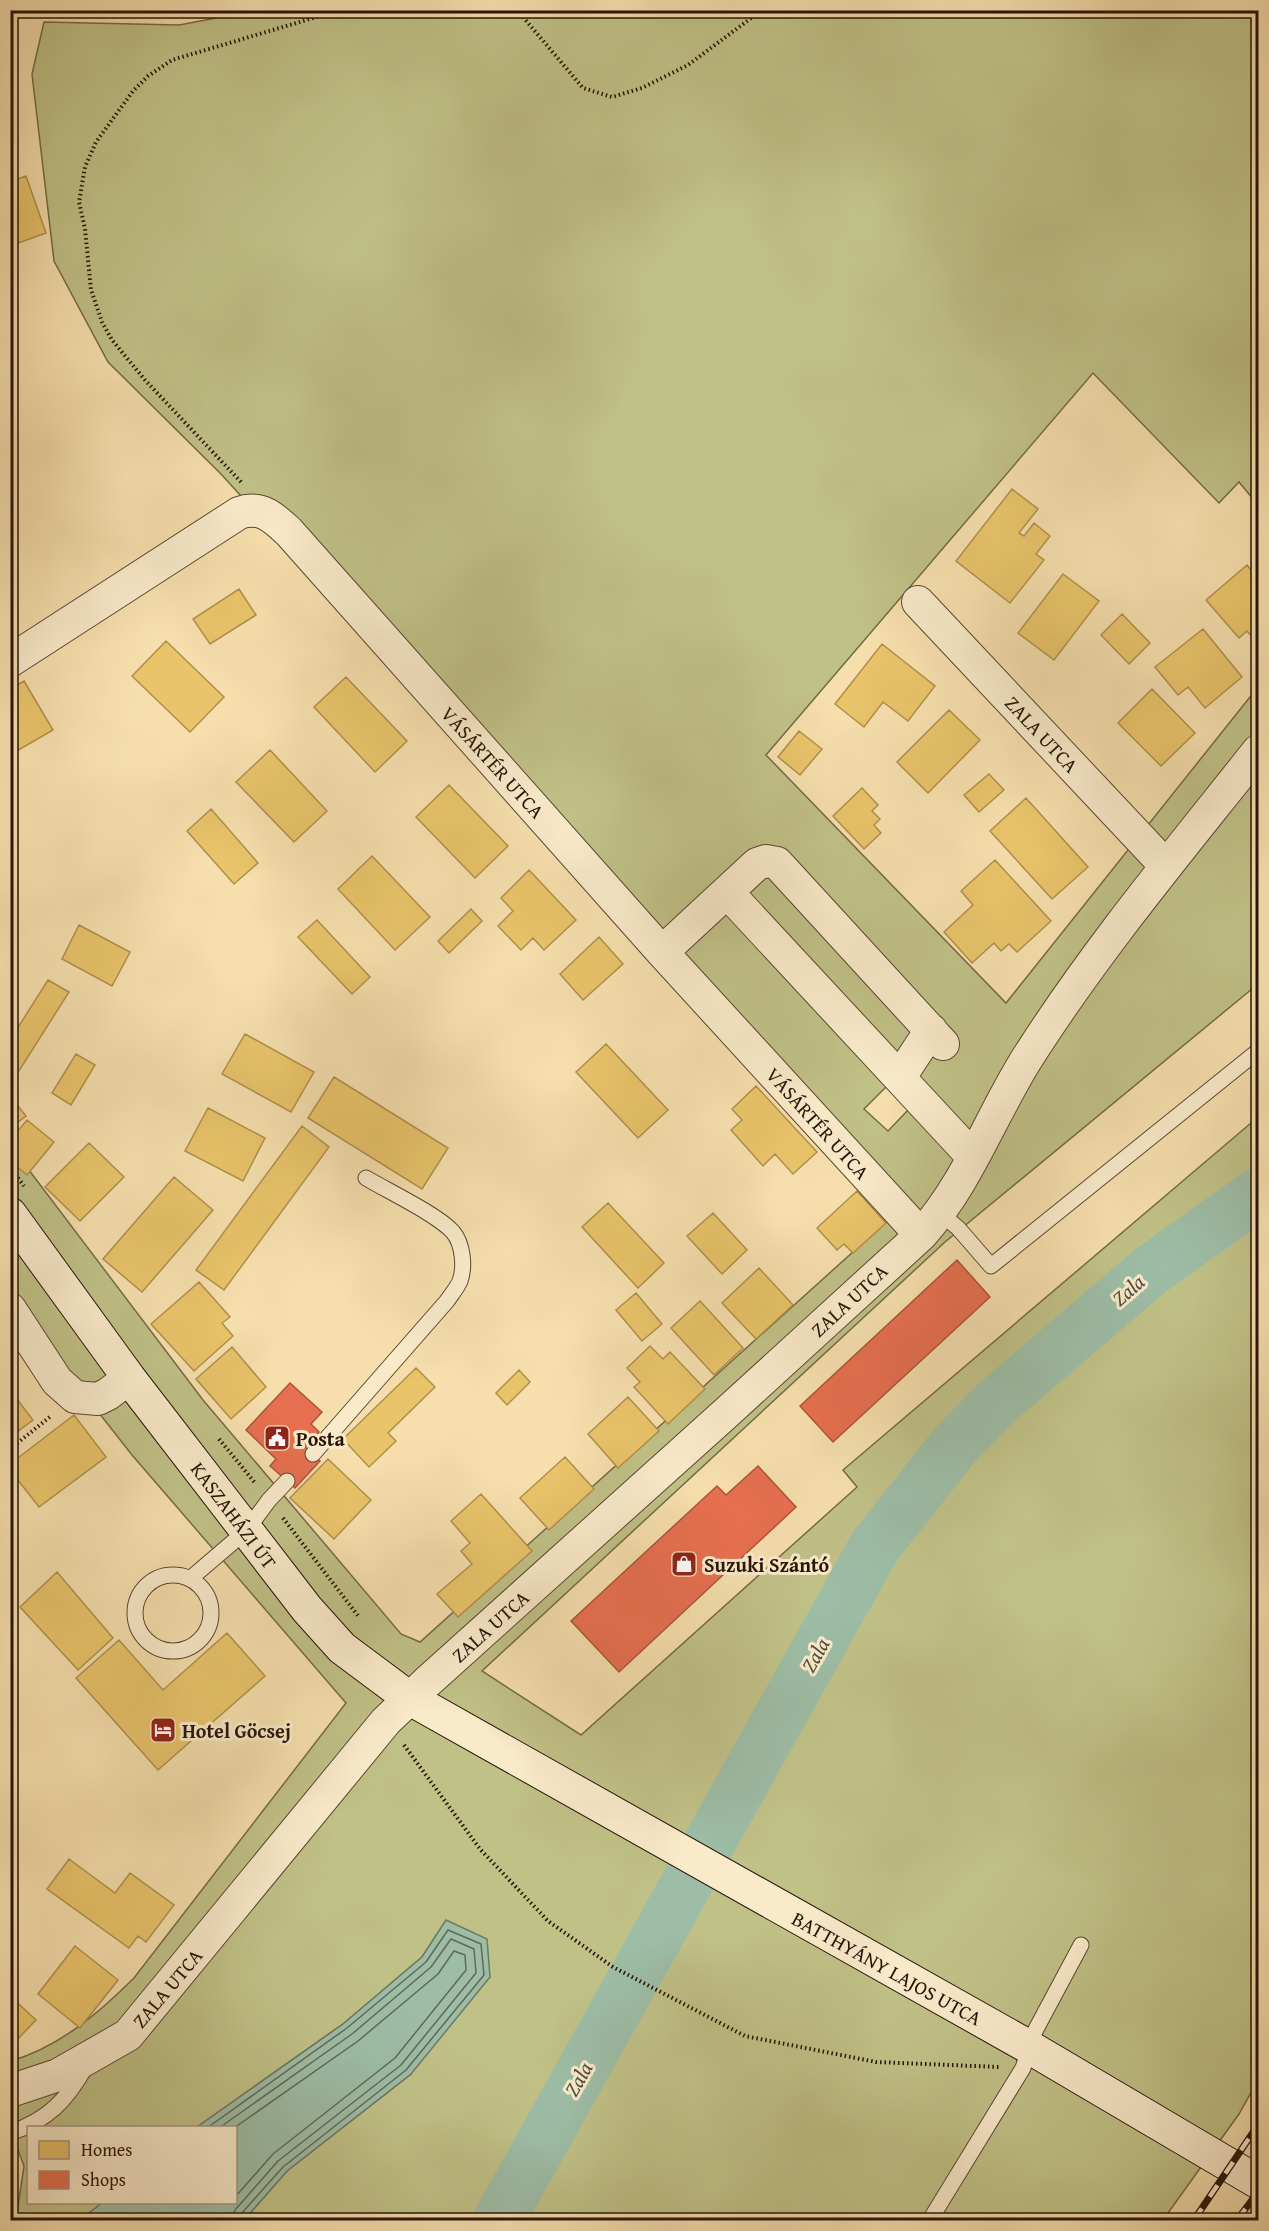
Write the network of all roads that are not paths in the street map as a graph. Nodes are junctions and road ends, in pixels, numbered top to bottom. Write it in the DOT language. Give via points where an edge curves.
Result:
graph roads {
  1 [pos="918,602"];
  2 [pos="10,661"];
  3 [pos="1258,751"];
  4 [pos="1166,866"];
  5 [pos="727,892"];
  6 [pos="662,952"];
  7 [pos="1258,1051"];
  8 [pos="900,1077"];
  9 [pos="972,1156"];
  10 [pos="366,1178"];
  11 [pos="10,1214"];
  12 [pos="930,1224"];
  13 [pos="10,1309"];
  14 [pos="129,1378"];
  15 [pos="313,1454"];
  16 [pos="287,1481"];
  17 [pos="246,1531"];
  18 [pos="190,1578"];
  19 [pos="409,1698"];
  20 [pos="513,1758"];
  21 [pos="1081,1945"];
  22 [pos="92,2056"];
  23 [pos="1026,2058"];
  24 [pos="10,2091"];
  25 [pos="10,2133"];
  26 [pos="1258,2182"];
  27 [pos="930,2220"];
  1 -- 4 [label="street, ZALA UTCA"];
  2 -- 6 [label="street, VÁSÁRTÉR UTCA" via="239,513 265,513 289,532"];
  3 -- 4 [label="street, ZALA UTCA"];
  4 -- 9 [label="street, ZALA UTCA" via="1099,952 1025,1061"];
  5 -- 6 [label="street"];
  5 -- 8 [label="street"];
  5 -- 8 [label="street" via="757,864 777,863 937,1037"];
  6 -- 12 [label="street, VÁSÁRTÉR UTCA"];
  7 -- 12 [label="lane" via="991,1266 958,1228"];
  8 -- 9 [label="street"];
  9 -- 12 [label="street, ZALA UTCA" via="958,1185"];
  10 -- 15 [label="lane" via="452,1232 460,1245 460,1281 447,1301"];
  11 -- 14 [label="street, KASZAHÁZI ÚT"];
  12 -- 19 [label="street, ZALA UTCA"];
  13 -- 14 [label="street" via="57,1381 75,1396 98,1399"];
  14 -- 17 [label="street, KASZAHÁZI ÚT"];
  16 -- 17 [label="lane"];
  17 -- 18 [label="lane"];
  17 -- 19 [label="street, KASZAHÁZI ÚT" via="342,1648"];
  18 -- 18 [label="lane" via="178,1574 154,1579 138,1598 135,1610 141,1634 160,1649 186,1649 206,1633 212,1609 201,1585"];
  19 -- 20 [label="street, KASZAHÁZI ÚT"];
  19 -- 22 [label="street, ZALA UTCA" via="128,2035"];
  20 -- 23 [label="street, BATTHYÁNY LAJOS UTCA" via="975,2017"];
  21 -- 23 [label="lane" via="1035,2031"];
  22 -- 24 [label="street, ZALA UTCA" via="58,2075"];
  22 -- 25 [label="lane" via="73,2090 59,2104 42,2118"];
  23 -- 26 [label="street, BATTHYÁNY LAJOS UTCA" via="1141,2111"];
  23 -- 27 [label="lane"];
}
